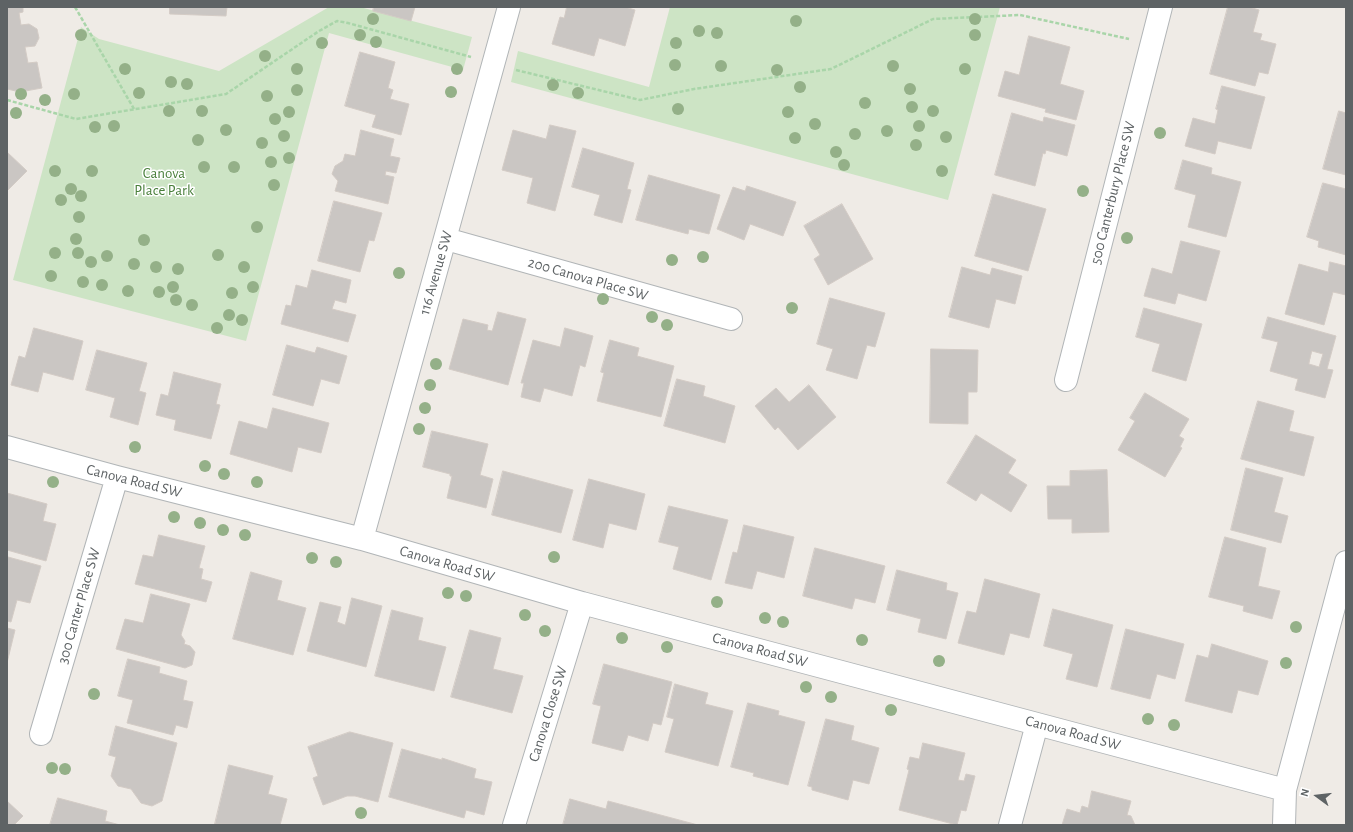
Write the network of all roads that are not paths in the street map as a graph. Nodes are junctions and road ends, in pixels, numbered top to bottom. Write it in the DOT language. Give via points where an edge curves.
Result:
graph roads {
  1 [pos="508,7"];
  2 [pos="1161,7"];
  3 [pos="446,239"];
  4 [pos="731,319"];
  5 [pos="1066,380"];
  6 [pos="7,447"];
  7 [pos="117,477"];
  8 [pos="362,539"];
  9 [pos="1346,562"];
  10 [pos="582,603"];
  11 [pos="1037,724"];
  12 [pos="41,734"];
  13 [pos="1285,790"];
  14 [pos="514,825"];
  15 [pos="1010,825"];
  16 [pos="1284,825"];
  1 -- 3 [label="street, 116 Avenue SW"];
  2 -- 5 [label="street, 500 Canterbury Place SW"];
  3 -- 4 [label="street, 200 Canova Place SW"];
  3 -- 8 [label="street, 116 Avenue SW"];
  6 -- 7 [label="street, Canova Road SW"];
  7 -- 8 [label="street, Canova Road SW"];
  7 -- 12 [label="street, 300 Canter Place SW"];
  8 -- 10 [label="street, Canova Road SW"];
  9 -- 13 [label="street"];
  10 -- 11 [label="street, Canova Road SW"];
  10 -- 14 [label="street, Canova Close SW"];
  11 -- 13 [label="street, Canova Road SW"];
  11 -- 15 [label="street"];
  13 -- 16 [label="street"];
}
